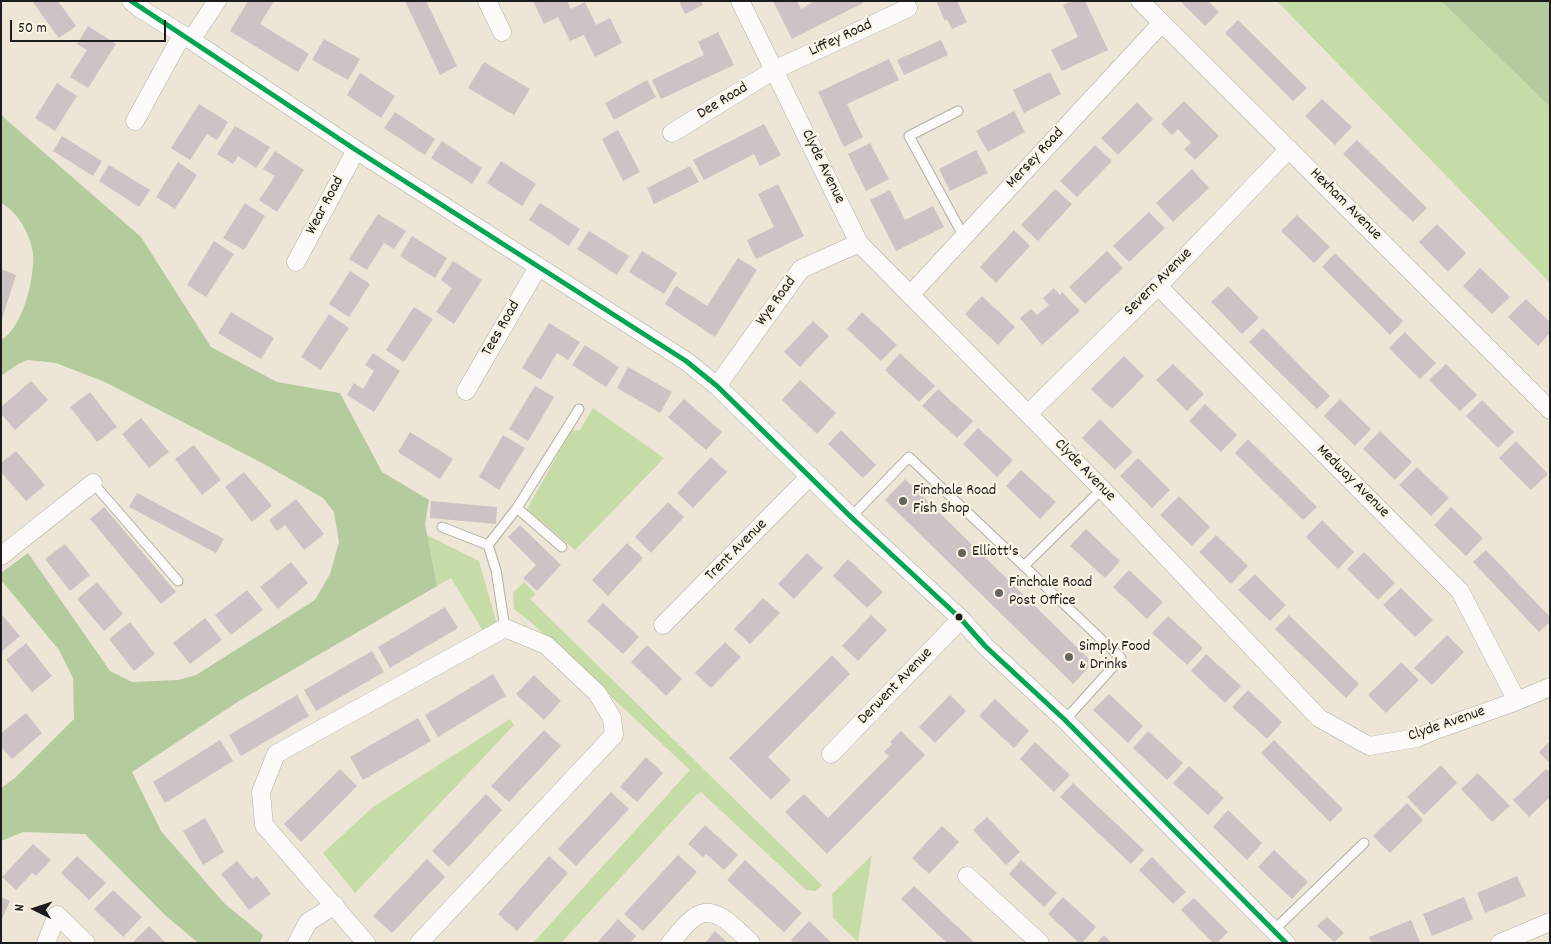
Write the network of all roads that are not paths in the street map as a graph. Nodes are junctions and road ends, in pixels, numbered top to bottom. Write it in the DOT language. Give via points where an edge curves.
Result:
graph roads {
  1 [pos="132,1"];
  2 [pos="217,1"];
  3 [pos="487,1"];
  4 [pos="740,1"];
  5 [pos="1140,1"];
  6 [pos="908,8"];
  7 [pos="1161,24"];
  8 [pos="502,32"];
  9 [pos="186,37"];
  10 [pos="774,70"];
  11 [pos="958,111"];
  12 [pos="135,121"];
  13 [pos="672,133"];
  14 [pos="1289,149"];
  15 [pos="356,150"];
  16 [pos="964,237"];
  17 [pos="859,243"];
  18 [pos="296,262"];
  19 [pos="538,267"];
  20 [pos="1158,286"];
  21 [pos="910,295"];
  22 [pos="716,386"];
  23 [pos="466,391"];
  24 [pos="579,409"];
  25 [pos="1550,410"];
  26 [pos="1028,414"];
  27 [pos="810,476"];
  28 [pos="93,482"];
  29 [pos="1102,489"];
  30 [pos="516,508"];
  31 [pos="851,517"];
  32 [pos="442,527"];
  33 [pos="488,545"];
  34 [pos="562,547"];
  35 [pos="1,556"];
  36 [pos="1024,566"];
  37 [pos="178,581"];
  38 [pos="960,619"];
  39 [pos="663,625"];
  40 [pos="505,628"];
  41 [pos="1550,686"];
  42 [pos="1517,701"];
  43 [pos="1065,720"];
  44 [pos="831,754"];
  45 [pos="1364,843"];
  46 [pos="967,876"];
  47 [pos="335,905"];
  48 [pos="1550,922"];
  49 [pos="1280,937"];
  50 [pos="46,943"];
  51 [pos="86,943"];
  52 [pos="297,943"];
  53 [pos="366,943"];
  54 [pos="419,943"];
  55 [pos="670,943"];
  56 [pos="751,943"];
  57 [pos="1040,943"];
  58 [pos="1500,943"];
  1 -- 9 [label="street"];
  2 -- 9 [label="street"];
  3 -- 8 [label="street"];
  4 -- 10 [label="street, Clyde Avenue"];
  5 -- 7 [label="street, Hexham Avenue"];
  6 -- 10 [label="street, Liffey Road"];
  7 -- 14 [label="street, Hexham Avenue"];
  7 -- 16 [label="street, Mersey Road"];
  9 -- 12 [label="street"];
  9 -- 15 [label="street"];
  10 -- 13 [label="street, Dee Road"];
  10 -- 17 [label="street, Clyde Avenue"];
  11 -- 16 [label="lane" via="909,136"];
  14 -- 20 [label="street, Severn Avenue"];
  14 -- 25 [label="street, Hexham Avenue"];
  15 -- 18 [label="street, Wear Road"];
  15 -- 19 [label="street"];
  16 -- 21 [label="street, Mersey Road"];
  17 -- 21 [label="street, Clyde Avenue"];
  17 -- 22 [label="street, Wye Road" via="801,269"];
  19 -- 22 [label="street" via="686,361"];
  19 -- 23 [label="street, Tees Road"];
  20 -- 26 [label="street, Severn Avenue"];
  20 -- 42 [label="street, Medway Avenue" via="1460,591"];
  21 -- 26 [label="street, Clyde Avenue"];
  22 -- 27 [label="street"];
  24 -- 30 [label="lane"];
  26 -- 29 [label="street, Clyde Avenue"];
  27 -- 31 [label="street"];
  27 -- 39 [label="street, Trent Avenue"];
  28 -- 35 [label="street"];
  28 -- 37 [label="lane"];
  29 -- 36 [label="lane"];
  29 -- 42 [label="street, Clyde Avenue" via="1319,718 1369,746 1416,738"];
  30 -- 33 [label="lane"];
  30 -- 34 [label="lane"];
  31 -- 36 [label="lane" via="909,457"];
  31 -- 38 [label="street"];
  32 -- 33 [label="lane"];
  33 -- 40 [label="lane" via="496,570"];
  36 -- 43 [label="lane" via="1121,658"];
  38 -- 43 [label="street"];
  38 -- 44 [label="street, Derwent Avenue"];
  40 -- 47 [label="street" via="276,754 261,792 264,825"];
  40 -- 54 [label="street" via="546,645 597,693 612,718 614,735"];
  41 -- 42 [label="street, Clyde Avenue"];
  43 -- 49 [label="street"];
  45 -- 49 [label="lane"];
  46 -- 57 [label="street"];
  47 -- 52 [label="street" via="308,922"];
  47 -- 53 [label="street"];
  48 -- 58 [label="street"];
  50 -- 51 [label="street" via="57,915"];
  55 -- 56 [label="street" via="696,916 711,913 724,917"];
}
